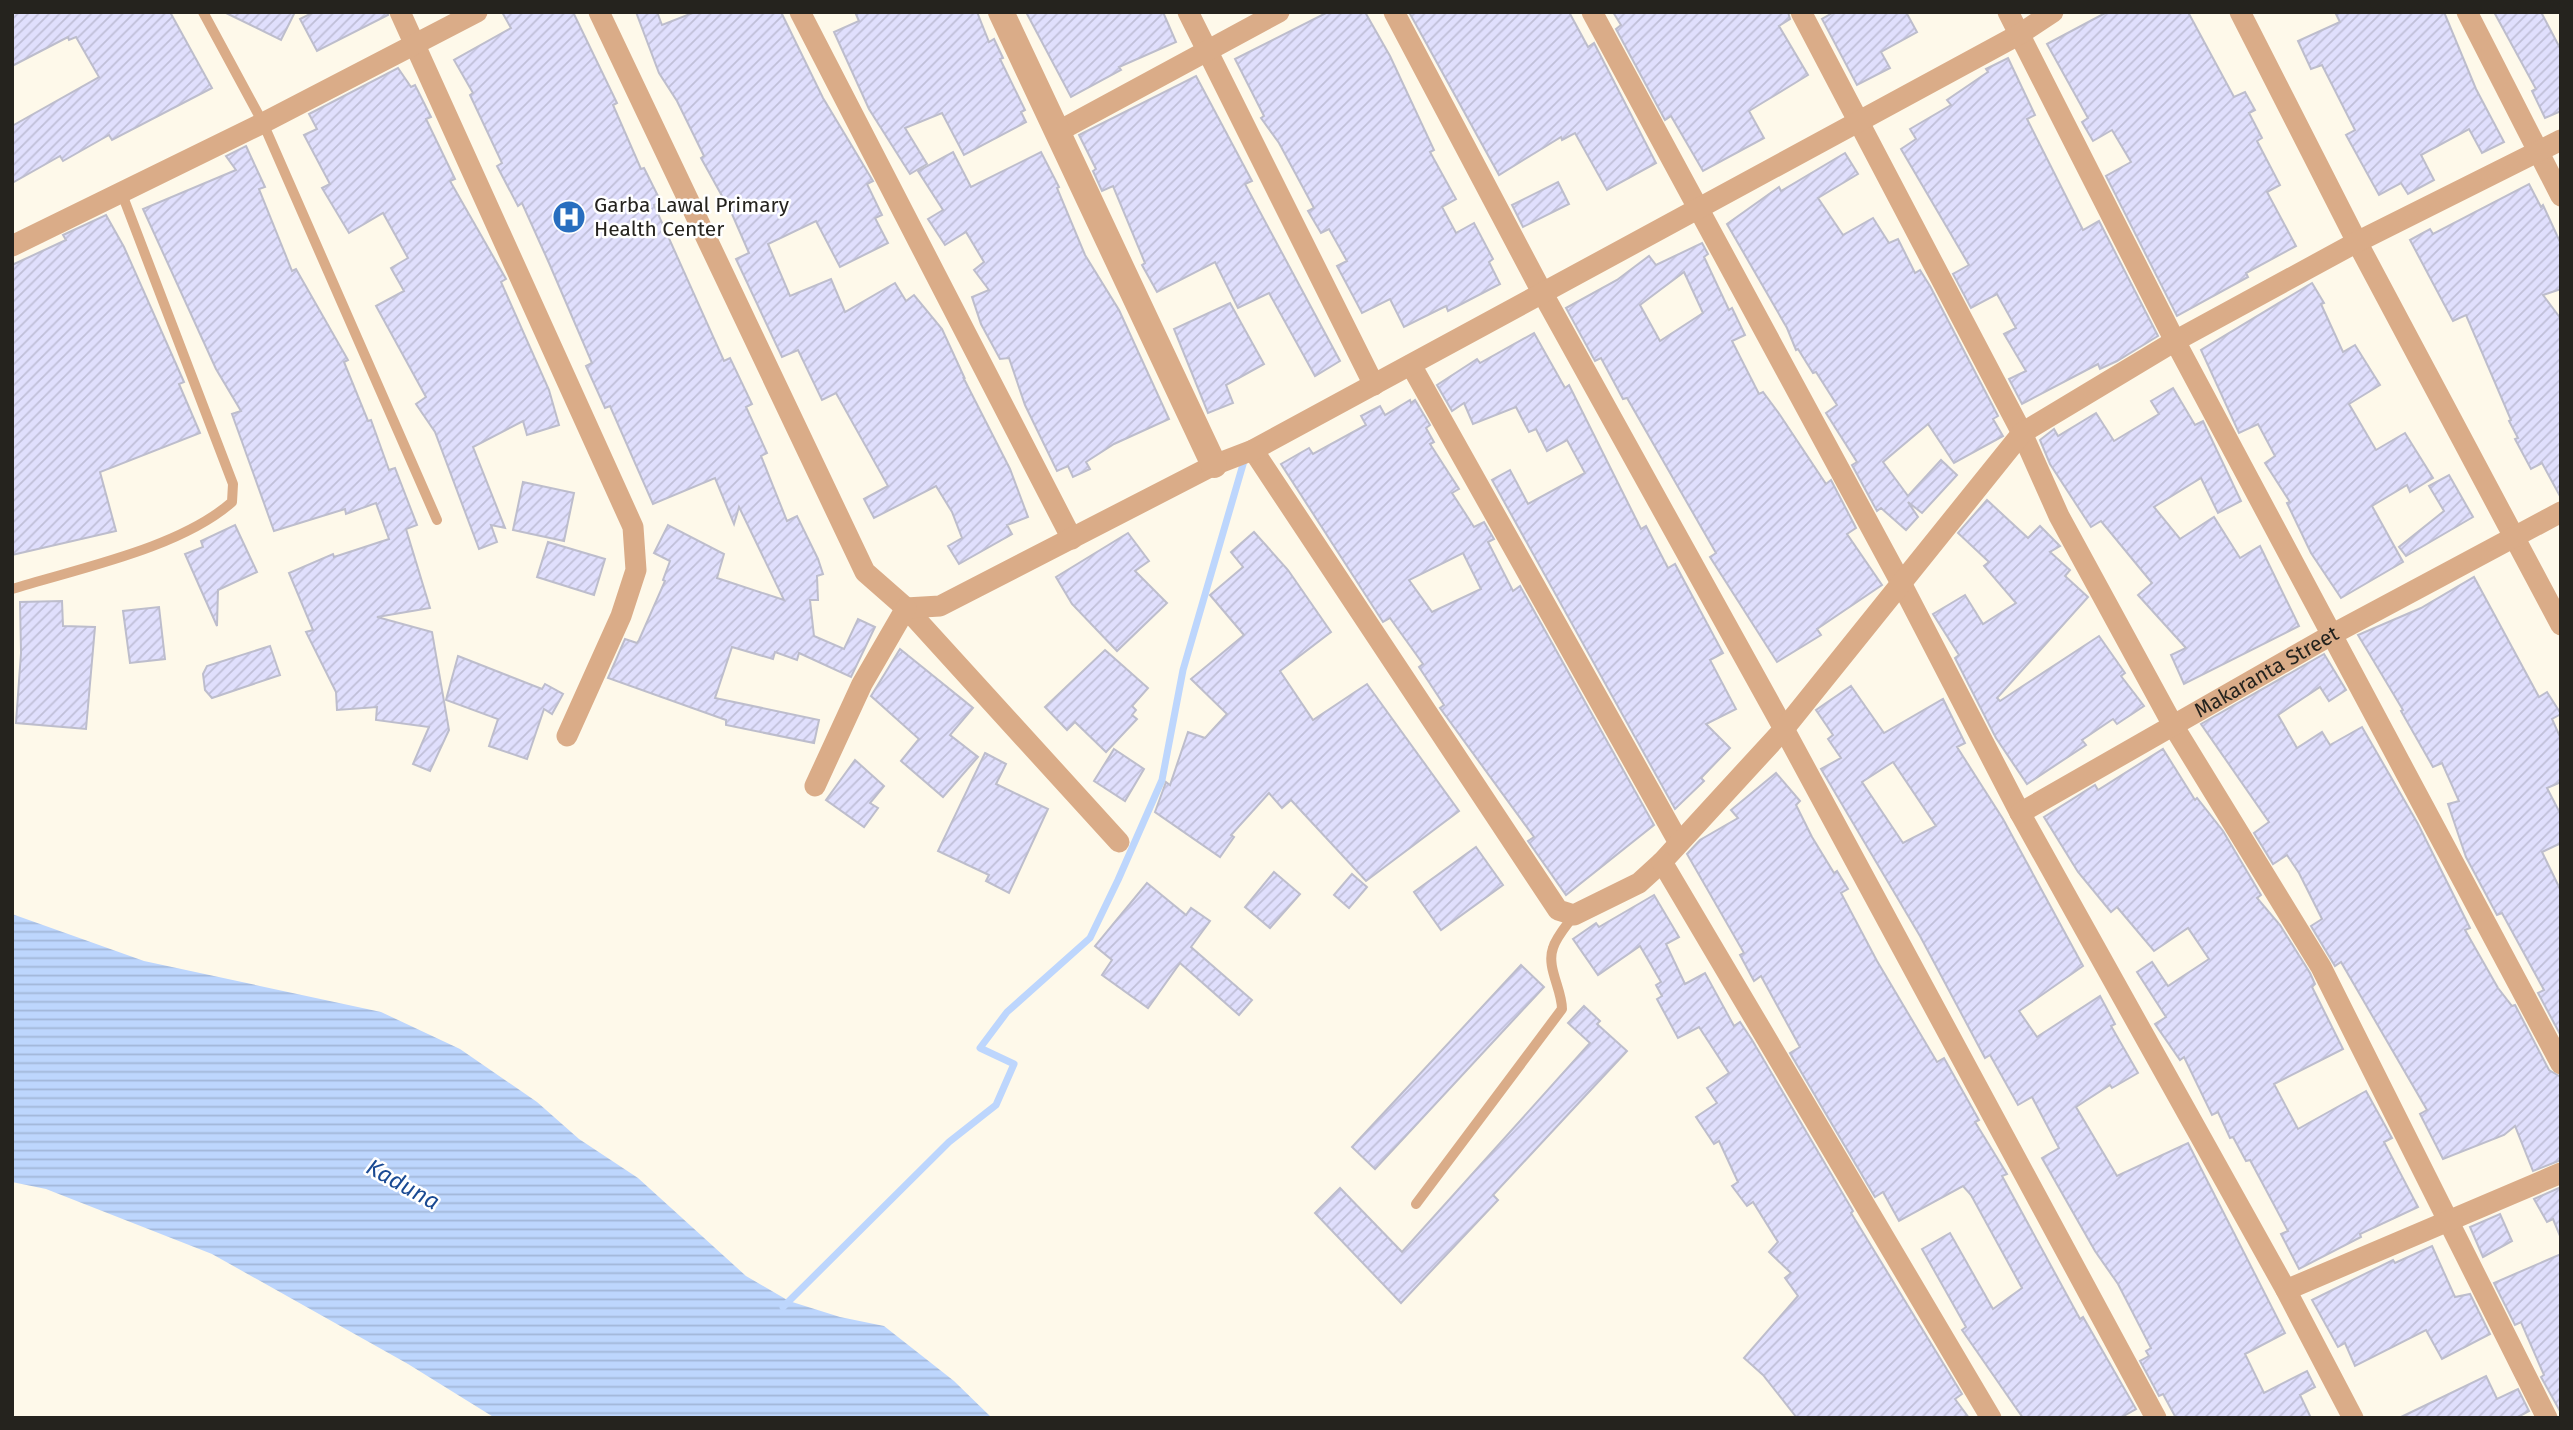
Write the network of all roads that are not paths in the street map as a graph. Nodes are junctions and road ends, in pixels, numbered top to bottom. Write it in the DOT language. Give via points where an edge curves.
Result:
graph roads {
  1 [pos="203,12"];
  2 [pos="400,12"];
  3 [pos="477,12"];
  4 [pos="599,12"];
  5 [pos="800,12"];
  6 [pos="1001,12"];
  7 [pos="1188,12"];
  8 [pos="1279,12"];
  9 [pos="1394,12"];
  10 [pos="1592,12"];
  11 [pos="1801,12"];
  12 [pos="2008,12"];
  13 [pos="2053,12"];
  14 [pos="2240,12"];
  15 [pos="2467,12"];
  16 [pos="2020,34"];
  17 [pos="415,44"];
  18 [pos="1205,49"];
  19 [pos="1859,119"];
  20 [pos="262,123"];
  21 [pos="1059,131"];
  22 [pos="2561,139"];
  23 [pos="2536,151"];
  24 [pos="122,194"];
  25 [pos="2561,196"];
  26 [pos="1695,208"];
  27 [pos="2357,242"];
  28 [pos="12,246"];
  29 [pos="1543,294"];
  30 [pos="2175,341"];
  31 [pos="1411,365"];
  32 [pos="1374,385"];
  33 [pos="2022,433"];
  34 [pos="1253,450"];
  35 [pos="1214,465"];
  36 [pos="2561,512"];
  37 [pos="437,520"];
  38 [pos="2514,537"];
  39 [pos="1072,539"];
  40 [pos="1901,583"];
  41 [pos="12,589"];
  42 [pos="906,608"];
  43 [pos="2561,625"];
  44 [pos="2333,634"];
  45 [pos="2174,727"];
  46 [pos="1784,729"];
  47 [pos="567,736"];
  48 [pos="815,786"];
  49 [pos="2020,813"];
  50 [pos="1678,841"];
  51 [pos="1119,842"];
  52 [pos="1662,862"];
  53 [pos="1574,915"];
  54 [pos="2561,1065"];
  55 [pos="2561,1173"];
  56 [pos="1416,1204"];
  57 [pos="2448,1219"];
  58 [pos="2286,1290"];
  59 [pos="1991,1418"];
  60 [pos="2156,1418"];
  61 [pos="2353,1418"];
  62 [pos="2547,1418"];
  1 -- 20 [label="lane"];
  2 -- 17 [label="street"];
  3 -- 17 [label="street"];
  4 -- 42 [label="street" via="865,572"];
  5 -- 39 [label="street"];
  6 -- 21 [label="street"];
  7 -- 18 [label="street"];
  8 -- 18 [label="street"];
  9 -- 29 [label="street"];
  10 -- 26 [label="street"];
  11 -- 19 [label="street"];
  12 -- 16 [label="street"];
  13 -- 16 [label="street"];
  14 -- 27 [label="street"];
  15 -- 23 [label="street"];
  16 -- 19 [label="street"];
  16 -- 30 [label="street"];
  17 -- 20 [label="street"];
  17 -- 47 [label="street" via="633,527 636,570 629,593"];
  18 -- 21 [label="street"];
  18 -- 32 [label="street"];
  19 -- 26 [label="street"];
  19 -- 33 [label="street"];
  20 -- 24 [label="street"];
  20 -- 37 [label="lane"];
  21 -- 35 [label="street"];
  22 -- 23 [label="street"];
  23 -- 25 [label="street"];
  23 -- 27 [label="street"];
  24 -- 28 [label="street"];
  24 -- 41 [label="lane" via="233,484 232,502 211,521 157,543"];
  26 -- 29 [label="street"];
  26 -- 40 [label="street"];
  27 -- 30 [label="street"];
  27 -- 38 [label="street"];
  29 -- 31 [label="street"];
  29 -- 46 [label="street"];
  30 -- 33 [label="street"];
  30 -- 44 [label="street"];
  31 -- 32 [label="street"];
  31 -- 50 [label="street"];
  32 -- 34 [label="street"];
  33 -- 40 [label="street"];
  33 -- 45 [label="street" via="2059,516"];
  34 -- 35 [label="street"];
  34 -- 53 [label="street" via="1558,910"];
  35 -- 39 [label="street"];
  36 -- 38 [label="street, Makaranta Street"];
  38 -- 43 [label="street"];
  38 -- 44 [label="street, Makaranta Street"];
  39 -- 42 [label="street" via="940,606"];
  40 -- 46 [label="street"];
  40 -- 49 [label="street"];
  42 -- 48 [label="street" via="862,684"];
  42 -- 51 [label="street"];
  44 -- 45 [label="street, Makaranta Street"];
  44 -- 54 [label="street"];
  45 -- 49 [label="street, Makaranta Street"];
  45 -- 57 [label="street" via="2321,967"];
  46 -- 50 [label="street"];
  46 -- 60 [label="street"];
  49 -- 58 [label="street"];
  50 -- 52 [label="street"];
  52 -- 53 [label="street" via="1639,883"];
  52 -- 59 [label="street"];
  53 -- 56 [label="lane" via="1553,947 1551,961 1562,1009"];
  55 -- 57 [label="street"];
  57 -- 58 [label="street"];
  57 -- 62 [label="street"];
  58 -- 61 [label="street"];
}
